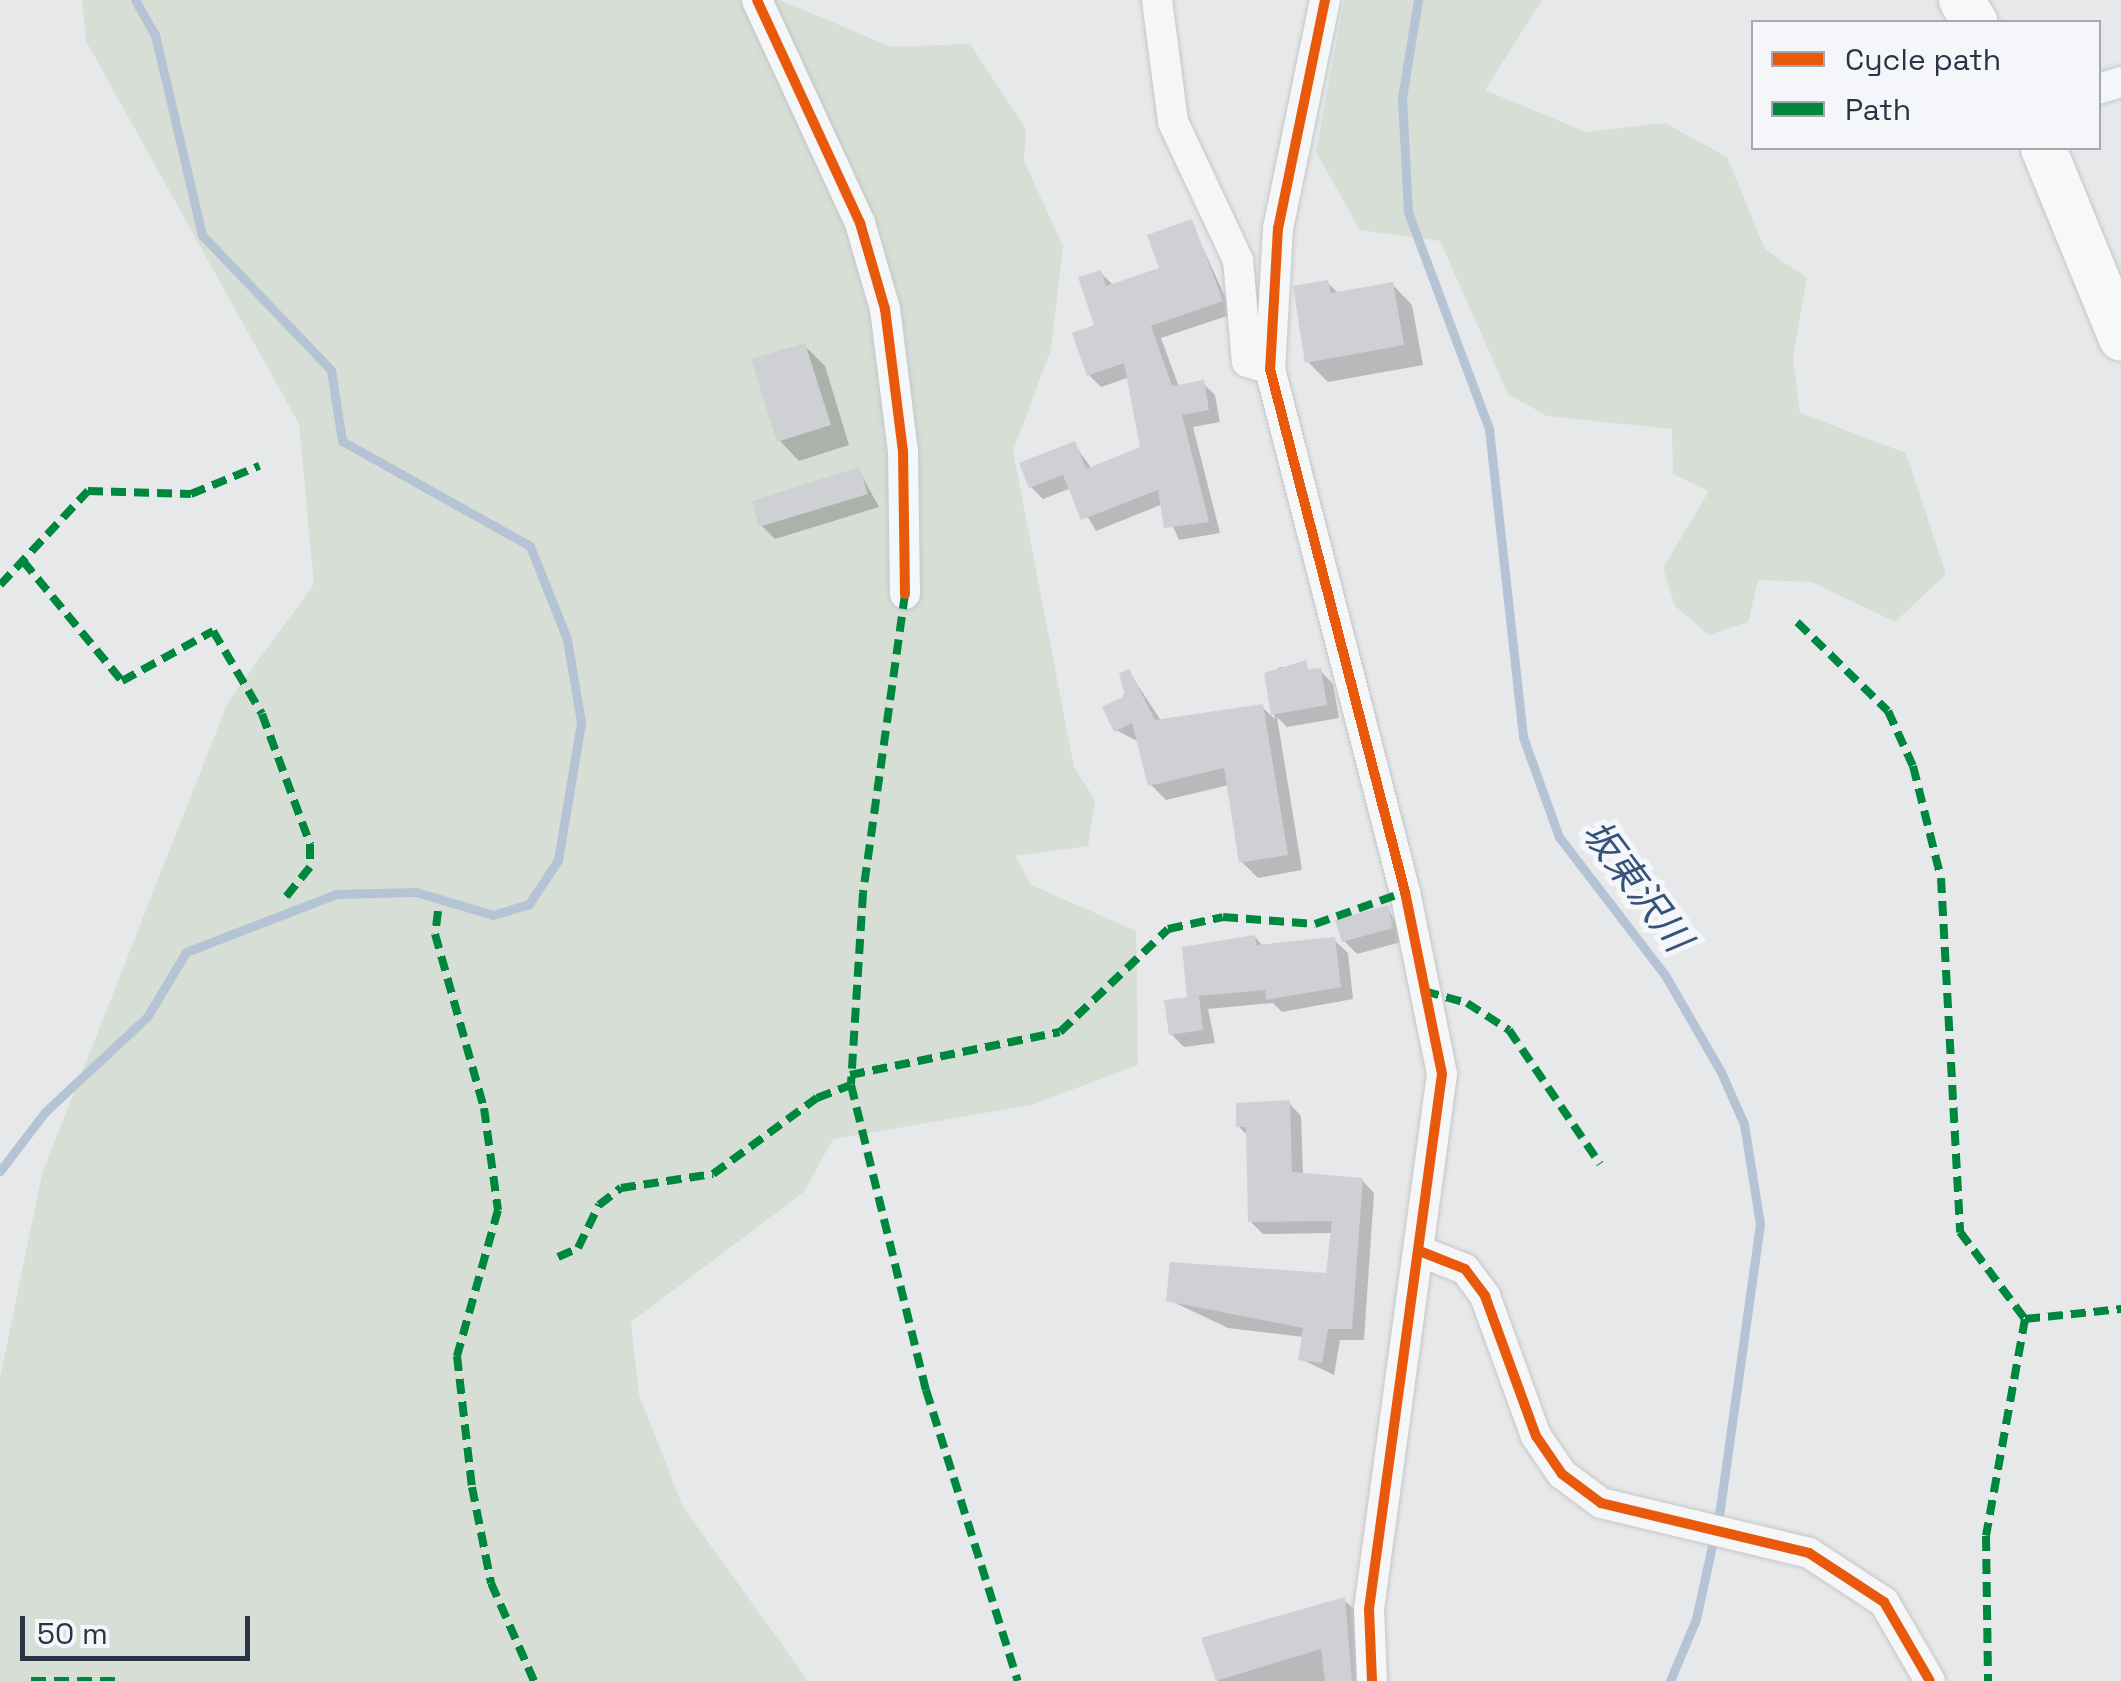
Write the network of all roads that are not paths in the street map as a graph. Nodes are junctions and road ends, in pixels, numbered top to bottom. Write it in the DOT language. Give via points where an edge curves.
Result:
graph roads {
  1 [pos="757,0"];
  2 [pos="1158,0"];
  3 [pos="1325,0"];
  4 [pos="2044,150"];
  5 [pos="2121,338"];
  6 [pos="1270,370"];
  7 [pos="905,594"];
  8 [pos="1422,1252"];
  9 [pos="1372,1681"];
  10 [pos="1930,1681"];
  1 -- 7 [label="street" via="860,223 885,309 903,451"];
  2 -- 6 [label="street" via="1173,122 1238,260 1247,362"];
  3 -- 6 [label="street" via="1278,228"];
  4 -- 5 [label="street"];
  6 -- 8 [label="street" via="1405,892 1442,1074"];
  8 -- 9 [label="street" via="1369,1609"];
  8 -- 10 [label="street" via="1465,1269 1485,1296 1536,1436 1562,1474 1601,1504 1809,1552 1884,1602"];
}
